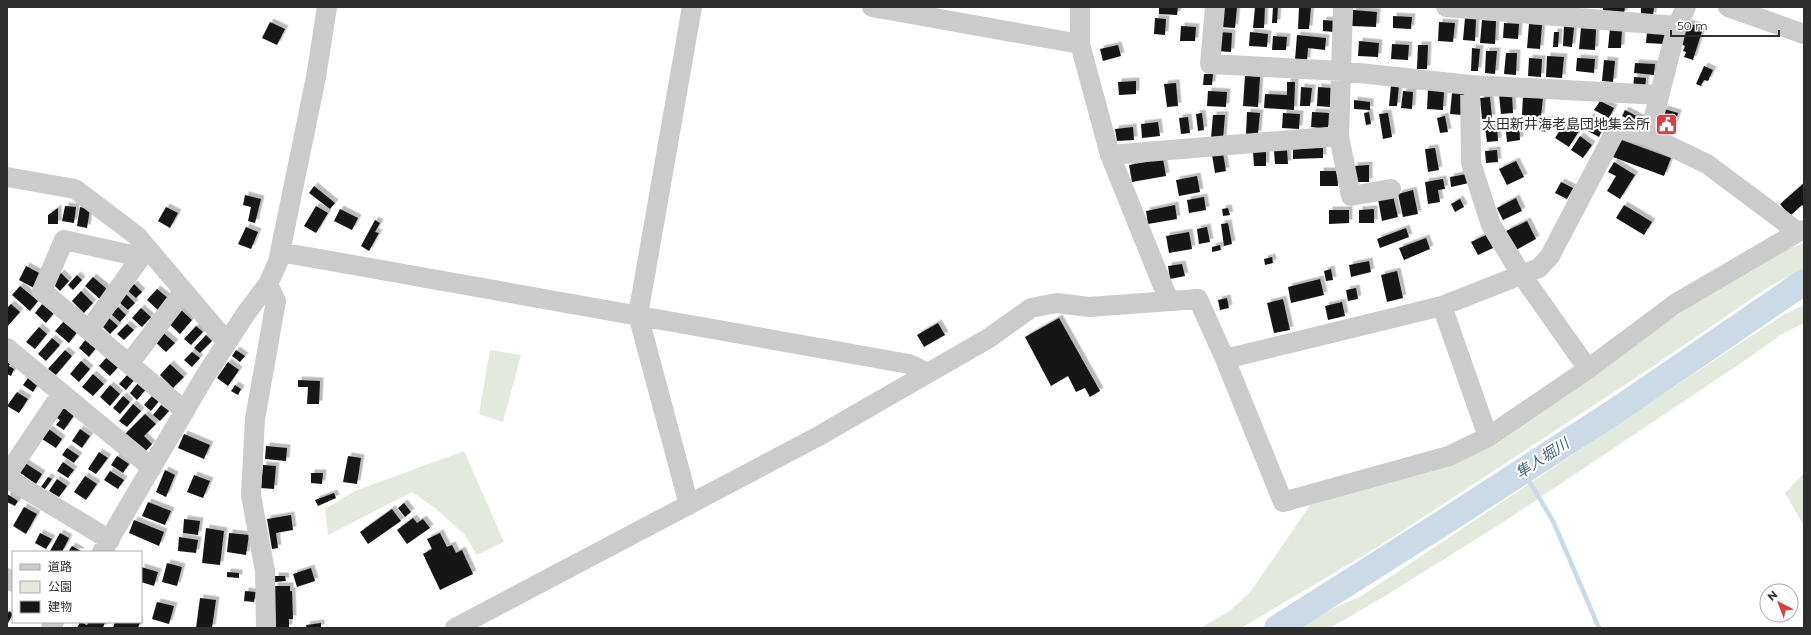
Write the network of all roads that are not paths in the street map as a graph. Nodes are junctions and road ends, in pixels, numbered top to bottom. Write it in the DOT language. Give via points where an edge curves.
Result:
graph roads {
  1 [pos="327,7"];
  2 [pos="692,7"];
  3 [pos="872,7"];
  4 [pos="1080,7"];
  5 [pos="1215,7"];
  6 [pos="1343,7"];
  7 [pos="1446,7"];
  8 [pos="1686,7"];
  9 [pos="1728,7"];
  10 [pos="1677,26"];
  11 [pos="1804,34"];
  12 [pos="1080,44"];
  13 [pos="1341,72"];
  14 [pos="1470,85"];
  15 [pos="1659,95"];
  16 [pos="1339,136"];
  17 [pos="1649,136"];
  18 [pos="1110,155"];
  19 [pos="7,177"];
  20 [pos="1391,189"];
  21 [pos="1801,231"];
  22 [pos="280,252"];
  23 [pos="145,253"];
  24 [pos="1521,274"];
  25 [pos="268,284"];
  26 [pos="184,291"];
  27 [pos="1169,301"];
  28 [pos="1442,306"];
  29 [pos="638,316"];
  30 [pos="89,330"];
  31 [pos="227,342"];
  32 [pos="7,348"];
  33 [pos="1225,359"];
  34 [pos="128,364"];
  35 [pos="1588,369"];
  36 [pos="928,374"];
  37 [pos="62,393"];
  38 [pos="185,411"];
  39 [pos="1488,437"];
  40 [pos="152,468"];
  41 [pos="7,476"];
  42 [pos="689,505"];
  43 [pos="106,546"];
  44 [pos="266,628"];
  45 [pos="455,628"];
  1 -- 22 [label="street" via="316,77"];
  2 -- 29 [label="street"];
  3 -- 12 [label="street"];
  4 -- 12 [label="street"];
  5 -- 13 [label="street" via="1210,64"];
  6 -- 13 [label="street"];
  7 -- 10 [label="street"];
  8 -- 10 [label="street"];
  9 -- 11 [label="street"];
  10 -- 15 [label="street"];
  12 -- 18 [label="street"];
  13 -- 14 [label="street"];
  13 -- 16 [label="street"];
  14 -- 15 [label="street"];
  14 -- 24 [label="street" via="1471,164 1491,225"];
  15 -- 17 [label="street"];
  16 -- 18 [label="street"];
  16 -- 20 [label="street" via="1351,196"];
  17 -- 21 [label="street" via="1707,164"];
  17 -- 24 [label="street" via="1617,128 1550,256 1539,268"];
  18 -- 27 [label="street"];
  19 -- 23 [label="street" via="75,189 137,236"];
  21 -- 35 [label="street" via="1675,304"];
  22 -- 25 [label="street"];
  22 -- 29 [label="street"];
  23 -- 26 [label="street"];
  23 -- 30 [label="street"];
  23 -- 30 [label="street" via="64,240 42,291"];
  24 -- 28 [label="street"];
  24 -- 35 [label="street"];
  25 -- 31 [label="street"];
  25 -- 44 [label="street" via="276,301 255,419 251,495 265,571"];
  26 -- 31 [label="street"];
  26 -- 34 [label="street"];
  27 -- 33 [label="street" via="1198,299"];
  27 -- 36 [label="street" via="1089,307 1057,303 1031,308 989,338"];
  28 -- 33 [label="street"];
  28 -- 39 [label="street"];
  29 -- 36 [label="street" via="909,364"];
  29 -- 42 [label="street"];
  30 -- 34 [label="street"];
  31 -- 38 [label="street"];
  32 -- 37 [label="street"];
  33 -- 39 [label="street" via="1283,502 1449,456"];
  34 -- 38 [label="street"];
  35 -- 39 [label="street"];
  36 -- 42 [label="street" via="818,437"];
  37 -- 40 [label="street"];
  37 -- 41 [label="street"];
  38 -- 40 [label="street"];
  40 -- 43 [label="street"];
  41 -- 43 [label="street"];
  42 -- 45 [label="street"];
}
